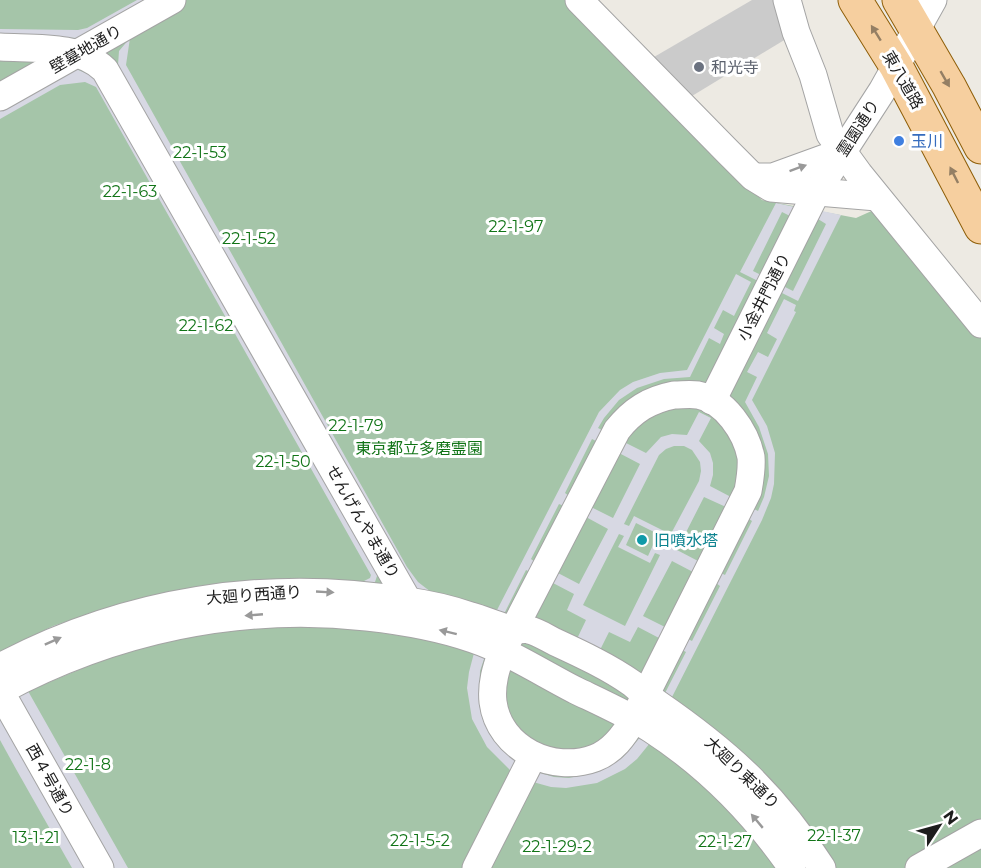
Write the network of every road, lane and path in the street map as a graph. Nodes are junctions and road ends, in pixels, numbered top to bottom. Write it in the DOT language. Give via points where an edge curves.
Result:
graph roads {
  1 [pos="172,0"];
  2 [pos="579,0"];
  3 [pos="787,0"];
  4 [pos="855,0"];
  5 [pos="898,0"];
  6 [pos="933,0"];
  7 [pos="916,28"];
  8 [pos="0,47"];
  9 [pos="78,53"];
  10 [pos="896,66"];
  11 [pos="0,97"];
  12 [pos="981,147"];
  13 [pos="842,152"];
  14 [pos="753,177"];
  15 [pos="816,193"];
  16 [pos="878,197"];
  17 [pos="981,226"];
  18 [pos="981,324"];
  19 [pos="712,401"];
  20 [pos="407,612"];
  21 [pos="175,615"];
  22 [pos="509,641"];
  23 [pos="583,655"];
  24 [pos="0,667"];
  25 [pos="568,686"];
  26 [pos="0,691"];
  27 [pos="645,695"];
  28 [pos="633,720"];
  29 [pos="532,756"];
  30 [pos="724,769"];
  31 [pos="981,833"];
  32 [pos="100,868"];
  33 [pos="476,868"];
  34 [pos="792,868"];
  35 [pos="822,868"];
  36 [pos="919,868"];
  1 -- 9 [label="street, 壁墓地通り"];
  2 -- 14 [label="street"];
  3 -- 13 [label="street" via="830,134"];
  10 -- 4 [label="main road, 東八道路, one-way"];
  5 -- 7 [label="main road"];
  6 -- 7 [label="street, 霊園通り"];
  7 -- 10 [label="street, 霊園通り"];
  7 -- 12 [label="main road, one-way"];
  8 -- 9 [label="street, せんげんやま通り"];
  9 -- 11 [label="street, 壁墓地通り"];
  9 -- 20 [label="street, せんげんやま通り" via="95,60 114,83"];
  10 -- 13 [label="street, 霊園通り"];
  17 -- 10 [label="main road, 東八道路, one-way"];
  14 -- 13 [label="street, one-way" via="773,177"];
  13 -- 15 [label="street, 霊園通り"];
  13 -- 16 [label="street"];
  14 -- 15 [label="street" via="771,188"];
  15 -- 16 [label="street"];
  15 -- 19 [label="street, 小金井門通り"];
  16 -- 18 [label="street"];
  19 -- 22 [label="street" via="687,395 656,399 624,422 610,442"];
  19 -- 27 [label="street" via="726,411 747,443 751,460 748,490"];
  20 -- 21 [label="street, 大廻り西通り" via="359,594 297,591 241,594"];
  20 -- 22 [label="street, 大廻り西通り" via="485,643"];
  24 -- 21 [label="street, 大廻り西通り, one-way" via="43,645 122,616"];
  21 -- 26 [label="street, 大廻り西通り"];
  22 -- 23 [label="street, 大廻り東通り" via="530,630"];
  22 -- 25 [label="street, 大廻り東通り"];
  22 -- 29 [label="street" via="493,685 493,703 500,724 514,743"];
  23 -- 25 [label="street"];
  23 -- 27 [label="street, 大廻り東通り"];
  25 -- 28 [label="street, 大廻り東通り"];
  26 -- 32 [label="street, 西４号通り"];
  27 -- 28 [label="street"];
  27 -- 30 [label="street, 大廻り東通り" via="688,724"];
  28 -- 29 [label="street" via="622,738 596,758 578,763"];
  28 -- 30 [label="street, 大廻り東通り" via="687,755"];
  29 -- 33 [label="street"];
  34 -- 30 [label="street, 大廻り東通り, one-way"];
  30 -- 35 [label="street, 大廻り東通り" via="756,782"];
  31 -- 36 [label="street"];
}
